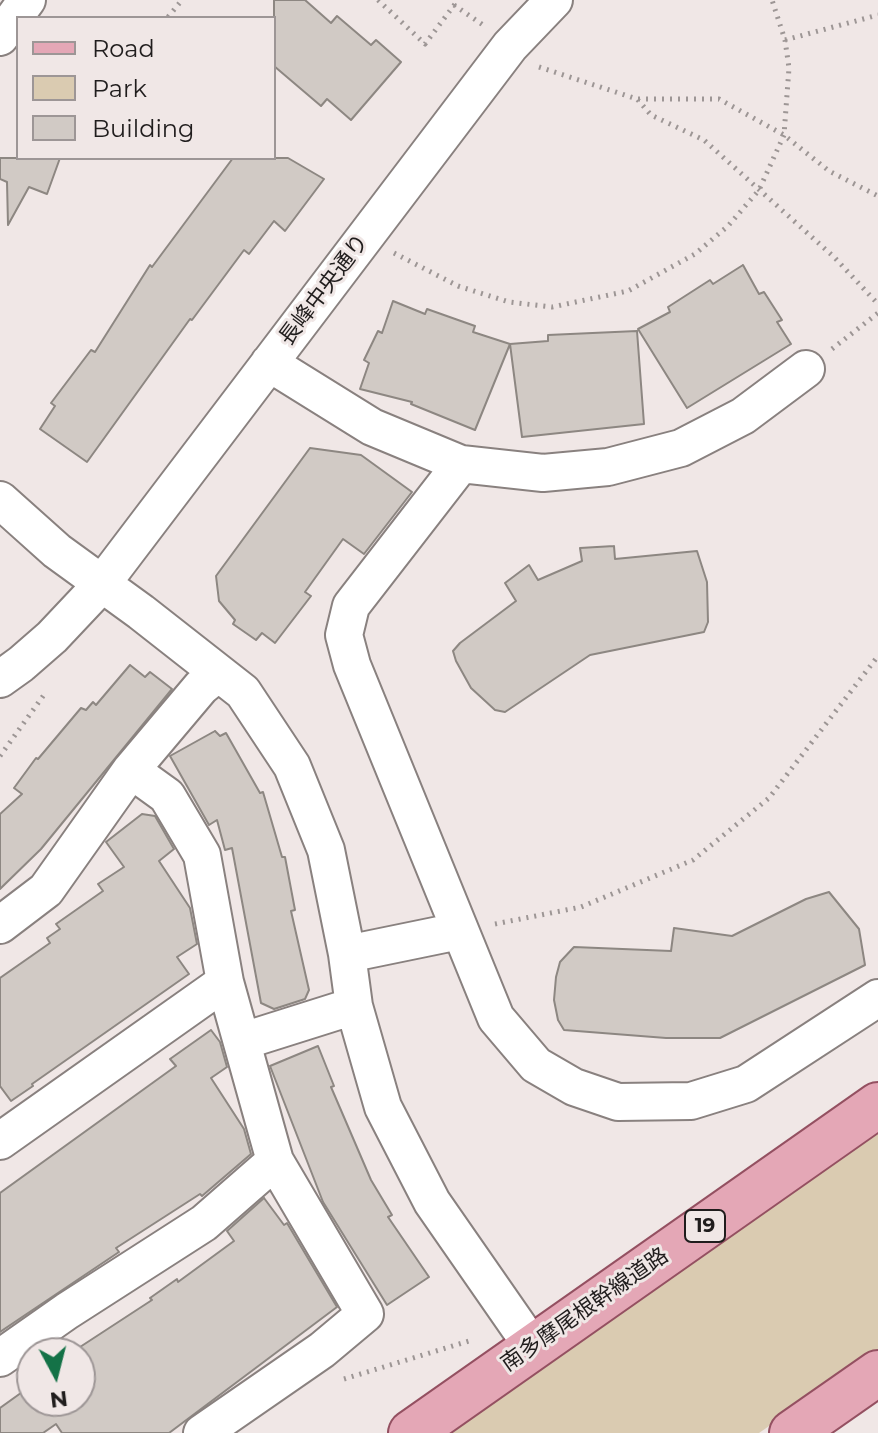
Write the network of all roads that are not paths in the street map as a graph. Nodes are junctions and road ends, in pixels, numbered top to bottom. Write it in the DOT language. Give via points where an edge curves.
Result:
graph roads {
  1 [pos="27,0"];
  2 [pos="554,0"];
  3 [pos="0,37"];
  4 [pos="269,363"];
  5 [pos="806,369"];
  6 [pos="461,464"];
  7 [pos="0,500"];
  8 [pos="101,585"];
  9 [pos="217,674"];
  10 [pos="0,679"];
  11 [pos="131,770"];
  12 [pos="0,925"];
  13 [pos="459,931"];
  14 [pos="347,954"];
  15 [pos="225,982"];
  16 [pos="878,998"];
  17 [pos="354,1006"];
  18 [pos="243,1041"];
  19 [pos="878,1105"];
  20 [pos="0,1141"];
  21 [pos="275,1161"];
  22 [pos="532,1346"];
  23 [pos="0,1358"];
  24 [pos="878,1373"];
  25 [pos="202,1433"];
  26 [pos="411,1433"];
  27 [pos="792,1433"];
  1 -- 3 [label="street"];
  2 -- 4 [label="street, 長峰中央通り" via="510,46"];
  4 -- 6 [label="street" via="372,427"];
  4 -- 8 [label="street, 長峰中央通り"];
  5 -- 6 [label="street" via="743,416 681,448 608,467 543,473"];
  6 -- 13 [label="street" via="351,606 344,635"];
  7 -- 8 [label="street"];
  8 -- 9 [label="street"];
  8 -- 10 [label="street, 長峰中央通り" via="52,637"];
  9 -- 11 [label="street"];
  9 -- 14 [label="street" via="243,692 292,766 326,850"];
  11 -- 12 [label="street" via="46,890"];
  11 -- 15 [label="street" via="167,796 202,855"];
  13 -- 14 [label="street"];
  13 -- 16 [label="street" via="496,1018 536,1065 574,1087 618,1102 691,1101 746,1084"];
  14 -- 17 [label="street"];
  15 -- 18 [label="street"];
  15 -- 20 [label="street"];
  17 -- 18 [label="street"];
  17 -- 22 [label="street" via="383,1107 432,1202"];
  18 -- 21 [label="street"];
  19 -- 22 [label="main road, 南多摩尾根幹線道路 / 19"];
  21 -- 23 [label="street" via="204,1223"];
  21 -- 25 [label="street" via="365,1314"];
  22 -- 26 [label="main road, 南多摩尾根幹線道路 / 19"];
  24 -- 27 [label="main road"];
}
